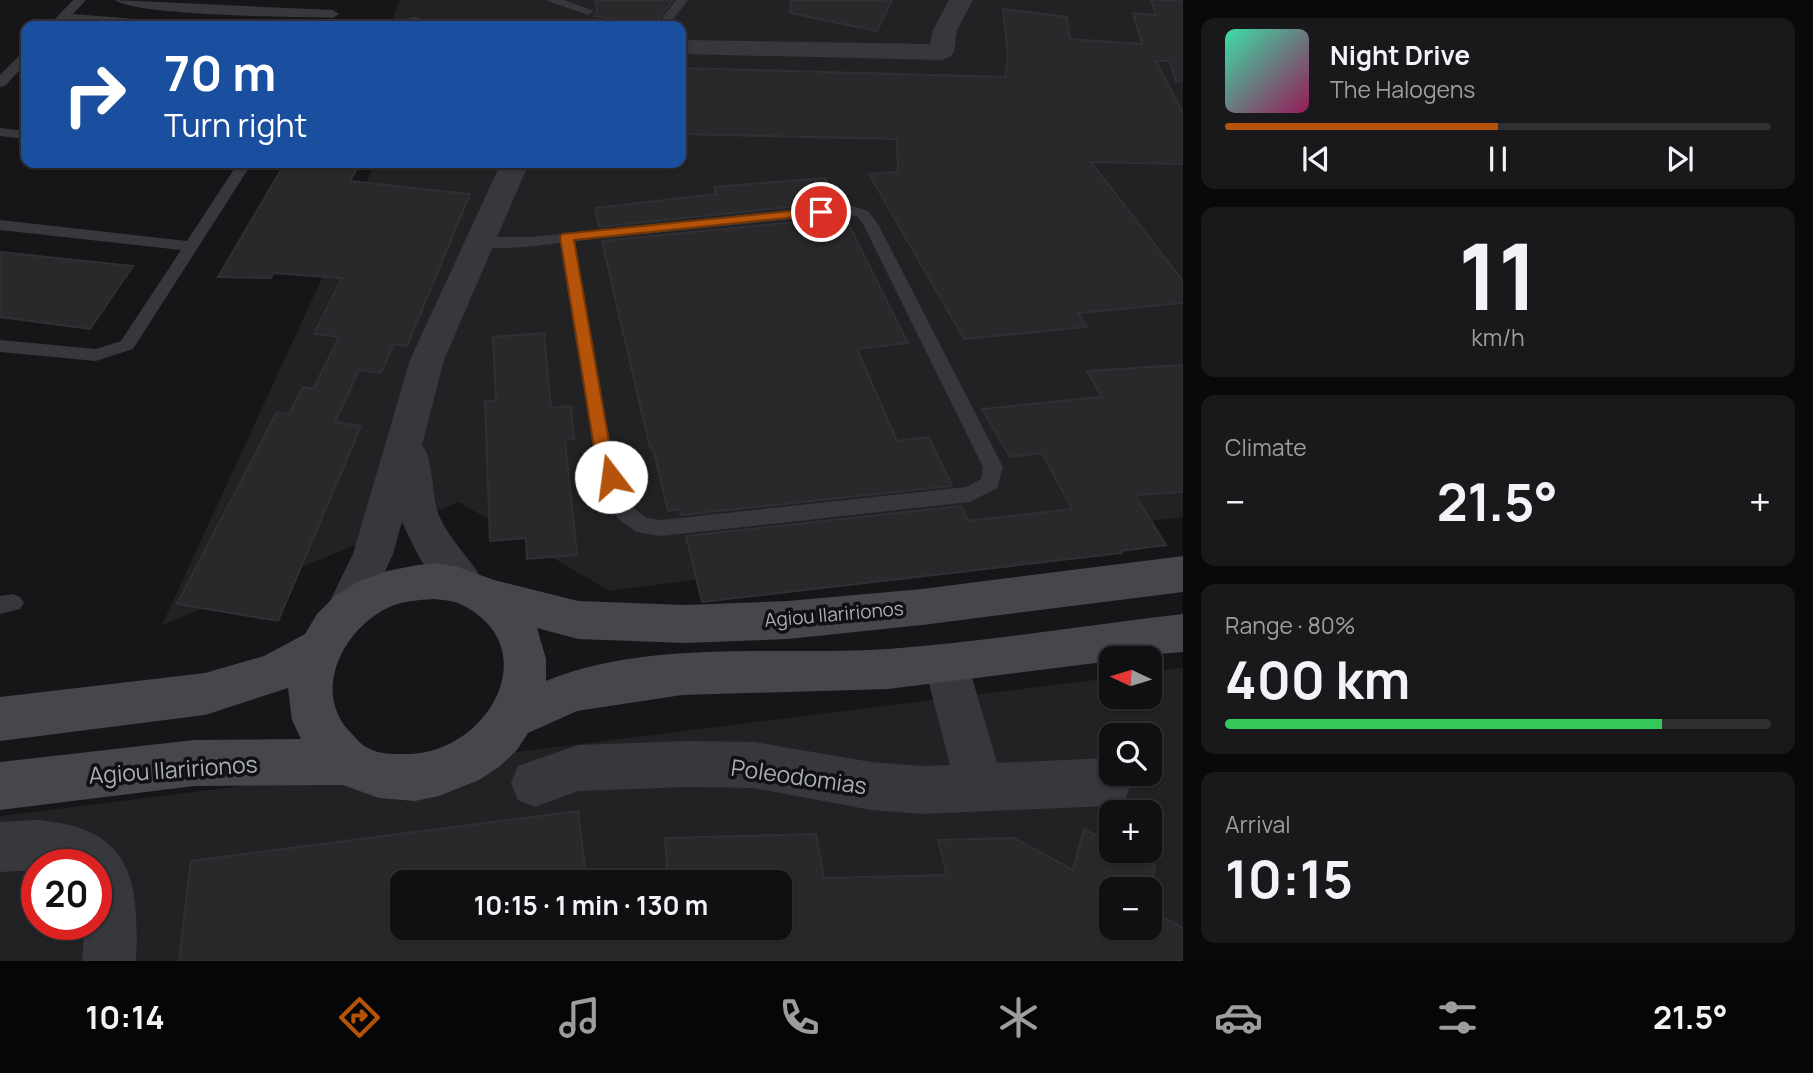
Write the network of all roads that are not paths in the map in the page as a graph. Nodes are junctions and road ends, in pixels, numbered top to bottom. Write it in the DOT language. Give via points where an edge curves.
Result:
graph roads {
  1 [pos="80,0"];
  2 [pos="121,0"];
  3 [pos="341,0"];
  4 [pos="551,0"];
  5 [pos="682,0"];
  6 [pos="961,0"];
  7 [pos="153,2"];
  8 [pos="591,6"];
  9 [pos="333,14"];
  10 [pos="60,21"];
  11 [pos="329,21"];
  12 [pos="666,21"];
  13 [pos="686,47"];
  14 [pos="21,59"];
  15 [pos="21,61"];
  16 [pos="0,64"];
  17 [pos="0,83"];
  18 [pos="0,132"];
  19 [pos="21,134"];
  20 [pos="242,168"];
  21 [pos="513,168"];
  22 [pos="0,225"];
  23 [pos="567,237"];
  24 [pos="479,242"];
  25 [pos="190,246"];
  26 [pos="0,346"];
  27 [pos="413,401"];
  28 [pos="1183,574"];
  29 [pos="476,592"];
  30 [pos="331,632"];
  31 [pos="1183,633"];
  32 [pos="946,664"];
  33 [pos="513,717"];
  34 [pos="0,719"];
  35 [pos="348,762"];
  36 [pos="1099,782"];
  37 [pos="536,783"];
  38 [pos="0,786"];
  39 [pos="980,788"];
  40 [pos="0,847"];
  41 [pos="110,950"];
  1 -- 10 [label="lane"];
  2 -- 7 [label="lane"];
  3 -- 9 [label="lane"];
  4 -- 8 [label="lane"];
  5 -- 12 [label="lane"];
  6 -- 13 [label="street" via="945,30 941,52"];
  7 -- 9 [label="lane"];
  9 -- 11 [label="lane"];
  14 -- 16 [label="lane"];
  15 -- 17 [label="lane"];
  18 -- 19 [label="lane"];
  20 -- 25 [label="lane"];
  21 -- 24 [label="street"];
  22 -- 25 [label="lane"];
  23 -- 23 [label="lane" via="846,209 863,214 993,467 990,483 971,494 661,528 643,526 624,512 604,459"];
  23 -- 24 [label="lane"];
  24 -- 27 [label="street"];
  25 -- 26 [label="lane" via="127,345 96,355"];
  27 -- 29 [label="street" via="410,459 415,506 434,547"];
  27 -- 30 [label="street" via="373,554"];
  28 -- 29 [label="main road, Agiou Ilaririonos" via="922,607 685,624 578,620"];
  29 -- 30 [label="main road" via="434,581 402,584 371,596"];
  29 -- 33 [label="main road" via="511,619 524,649 525,683"];
  30 -- 34 [label="main road" via="275,673 205,694"];
  30 -- 35 [label="main road" via="310,679 311,711 324,740"];
  31 -- 32 [label="main road"];
  32 -- 33 [label="main road" via="638,680 574,691"];
  32 -- 39 [label="street"];
  33 -- 35 [label="main road" via="495,741 470,761 439,774 407,779 375,775"];
  35 -- 38 [label="main road, Agiou Ilaririonos" via="194,763"];
  36 -- 39 [label="street, Poleodomias"];
  37 -- 39 [label="street, Poleodomias" via="578,768 741,765 871,786"];
  40 -- 41 [label="street" via="54,844 80,850 96,863 106,880 111,907"];
}
